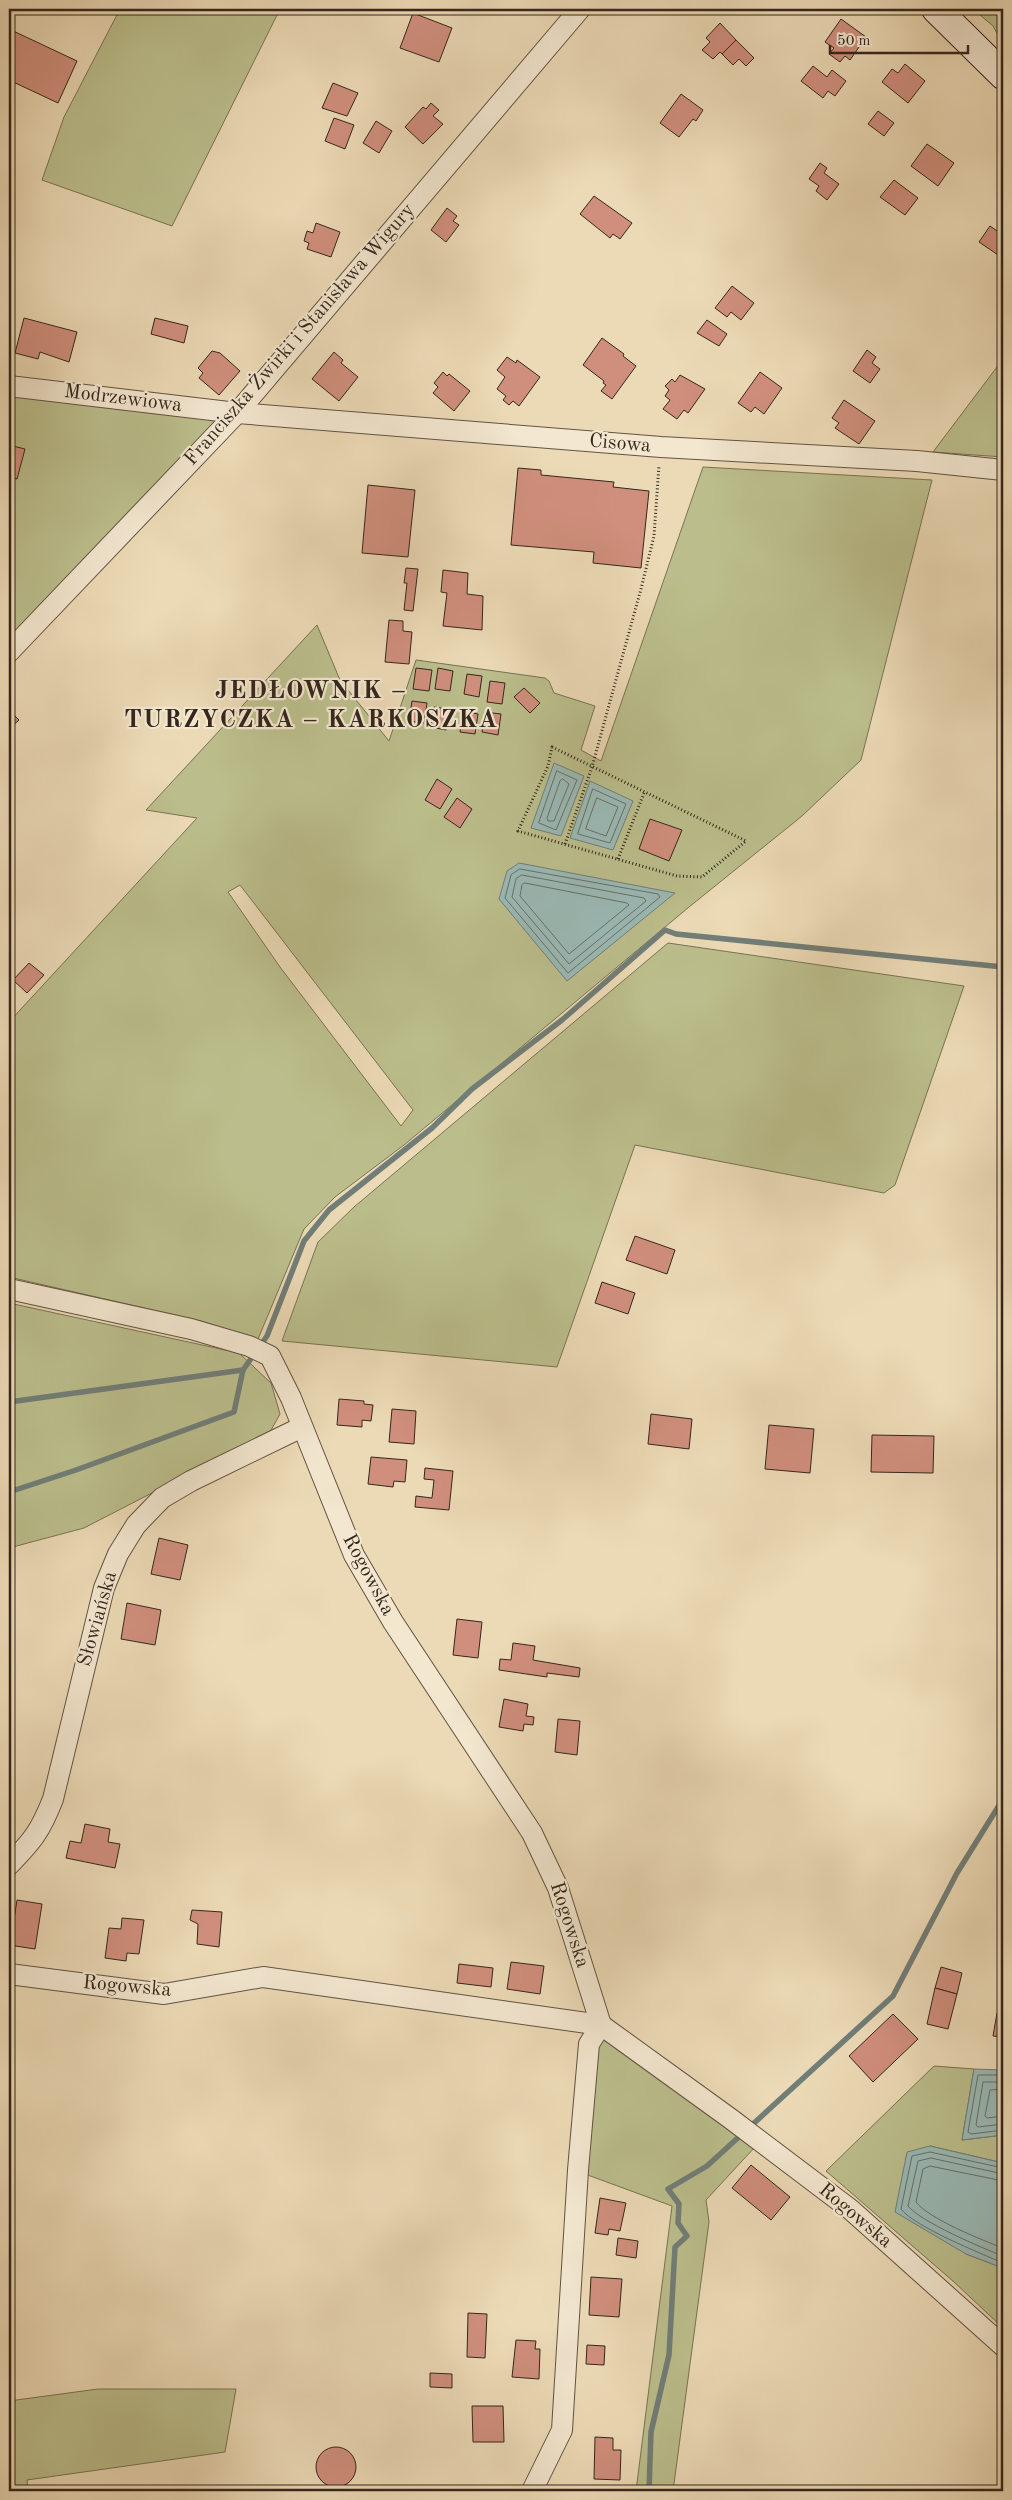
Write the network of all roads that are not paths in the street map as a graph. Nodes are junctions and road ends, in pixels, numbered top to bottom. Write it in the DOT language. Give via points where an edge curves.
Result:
graph roads {
  1 [pos="580,9"];
  2 [pos="936,9"];
  3 [pos="1003,75"];
  4 [pos="9,386"];
  5 [pos="237,413"];
  6 [pos="1003,470"];
  7 [pos="9,652"];
  8 [pos="9,1290"];
  9 [pos="302,1427"];
  10 [pos="9,1865"];
  11 [pos="9,1974"];
  12 [pos="601,2025"];
  13 [pos="1003,2346"];
  14 [pos="532,2491"];
  1 -- 5 [label="street, Franciszka Żwirki i Stanisława Wigury"];
  2 -- 3 [label="street"];
  4 -- 5 [label="street, Modrzewiowa"];
  5 -- 6 [label="street, Cisowa" via="661,447 918,461"];
  5 -- 7 [label="street, Franciszka Żwirki i Stanisława Wigury"];
  8 -- 9 [label="street, Rogowska" via="191,1329 249,1346 270,1356"];
  9 -- 10 [label="street, Słowiańska" via="162,1498 136,1525 118,1554 104,1588 53,1799 42,1826"];
  9 -- 12 [label="street, Rogowska" via="354,1555 393,1622 532,1833 558,1888"];
  11 -- 12 [label="street, Rogowska" via="164,1994 262,1977"];
  12 -- 13 [label="street, Rogowska" via="850,2209"];
  12 -- 14 [label="street" via="589,2044 562,2430"];
}
